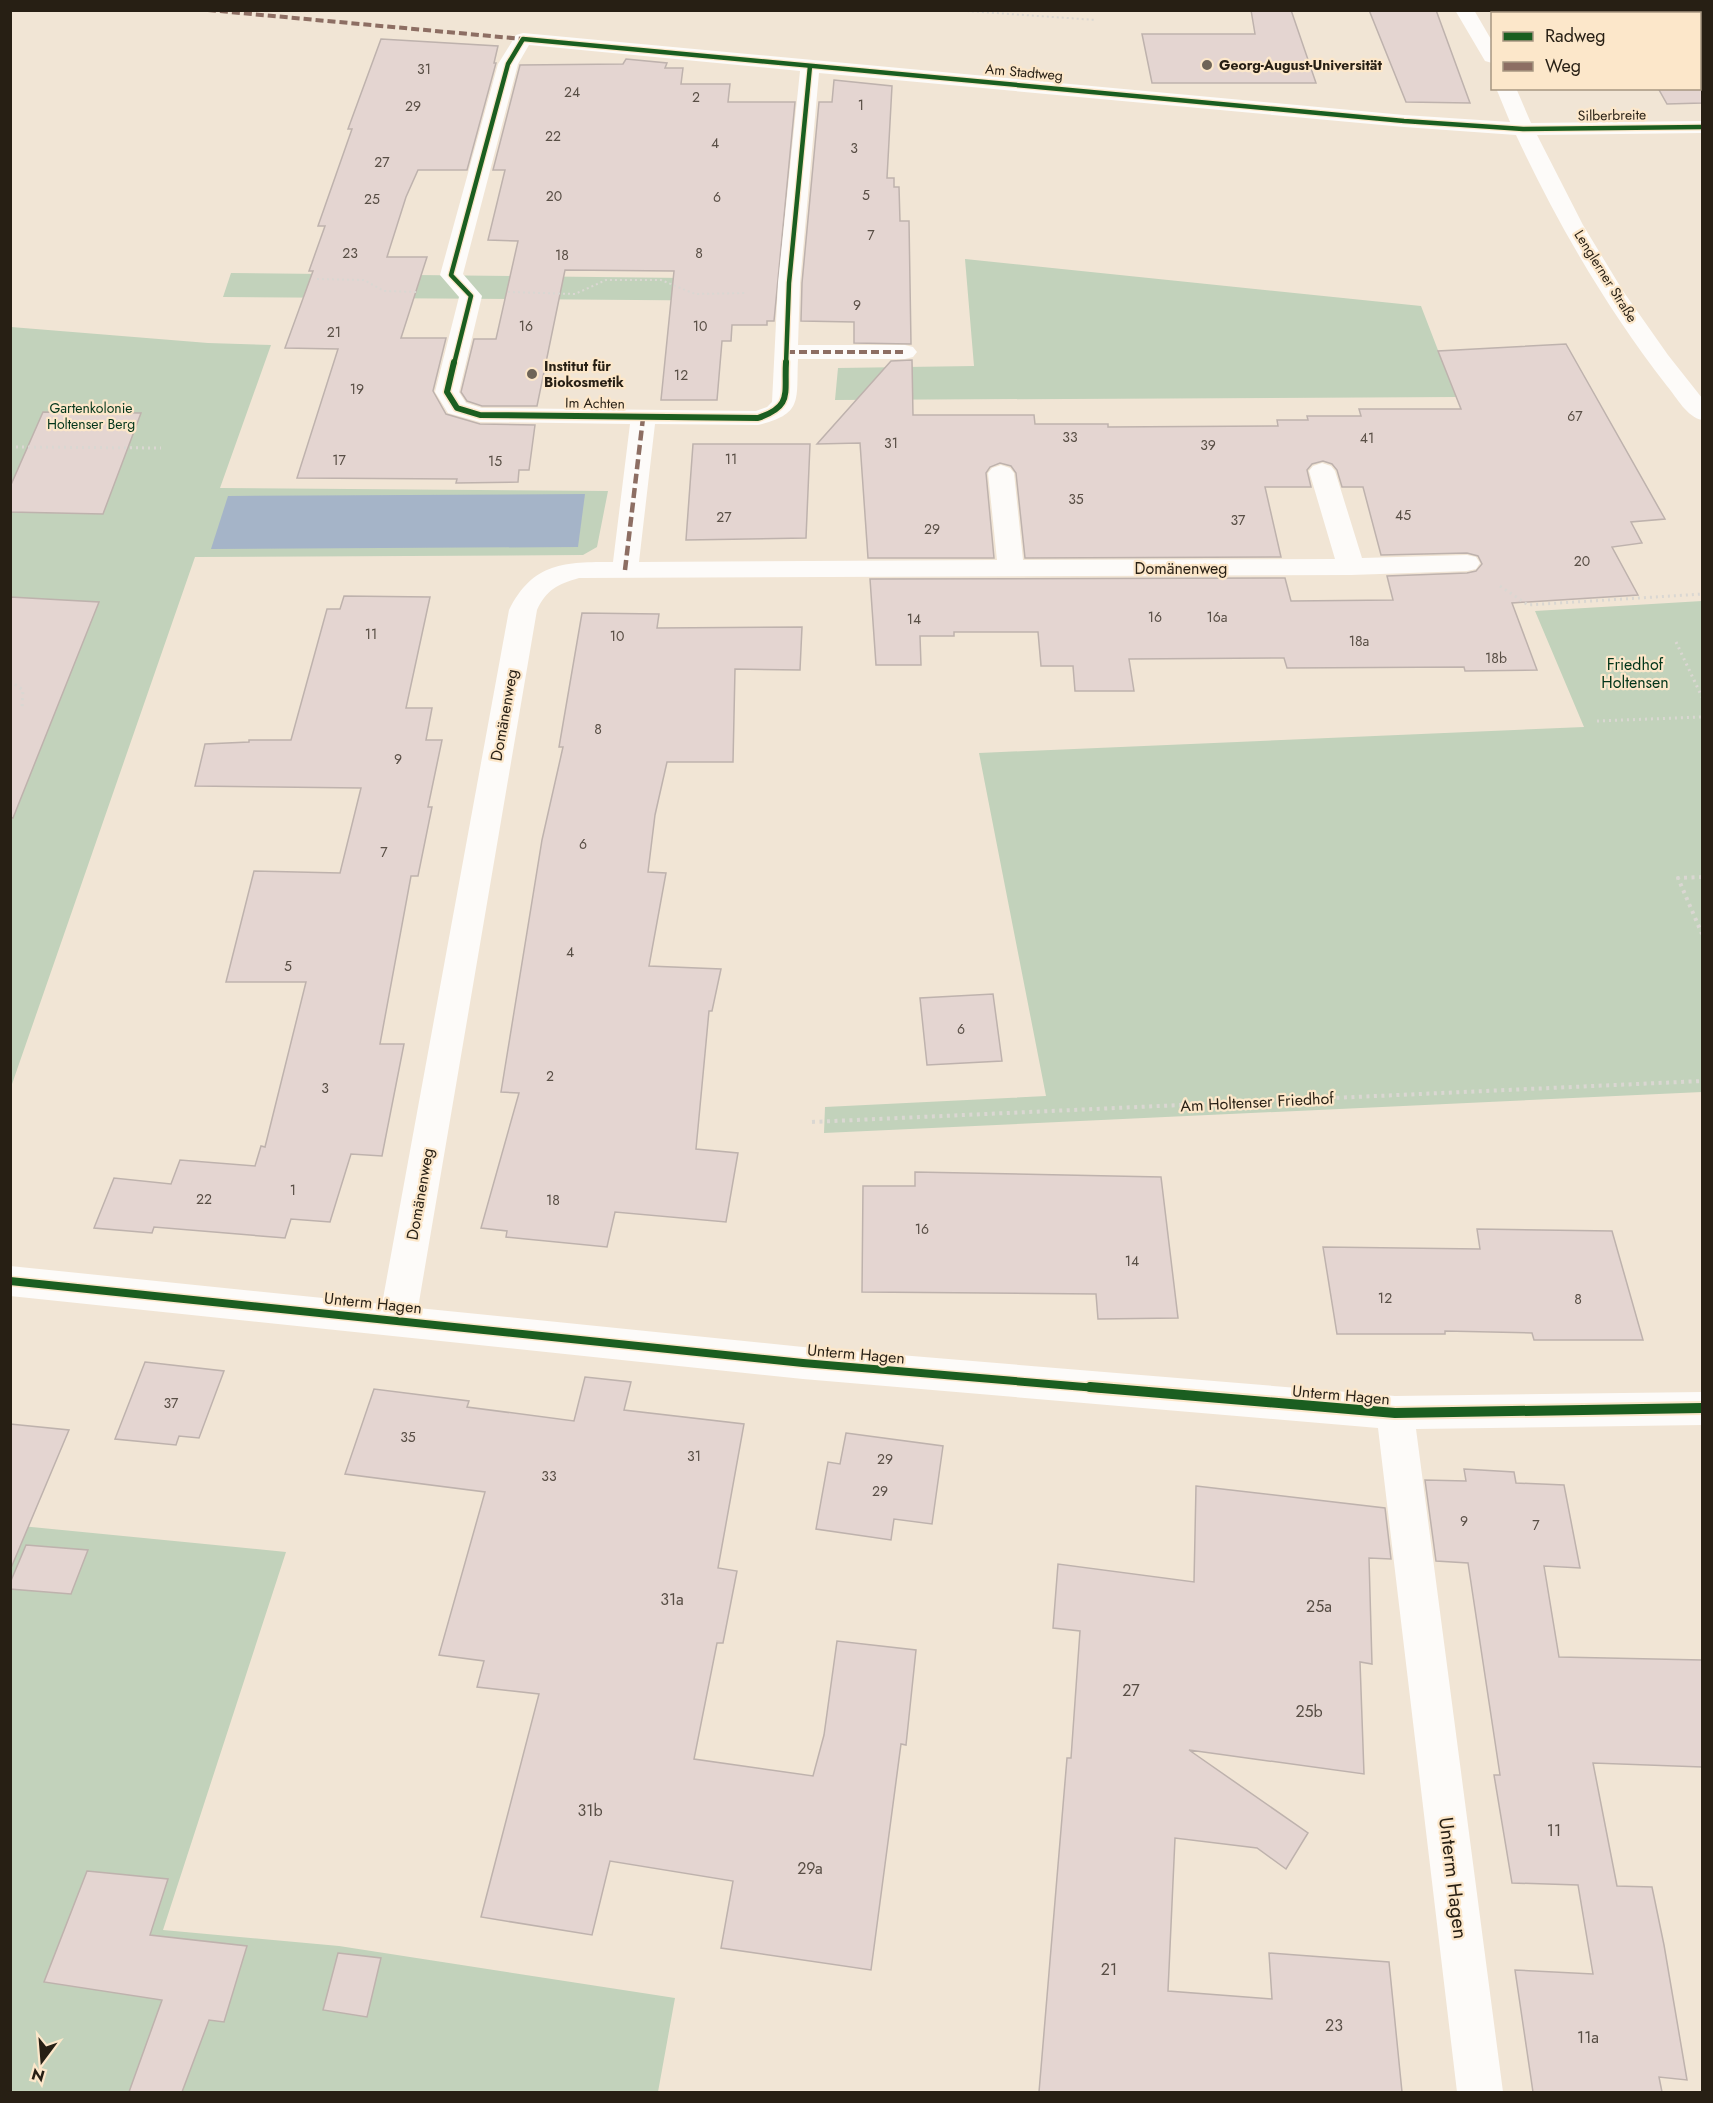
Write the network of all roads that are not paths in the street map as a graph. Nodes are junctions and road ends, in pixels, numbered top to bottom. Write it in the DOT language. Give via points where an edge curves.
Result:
graph roads {
  1 [pos="1464,10"];
  2 [pos="523,39"];
  3 [pos="1491,55"];
  4 [pos="810,66"];
  5 [pos="1507,90"];
  6 [pos="1702,127"];
  7 [pos="1523,129"];
  8 [pos="787,352"];
  9 [pos="905,352"];
  10 [pos="1702,413"];
  11 [pos="643,418"];
  12 [pos="1322,471"];
  13 [pos="1001,472"];
  14 [pos="1467,564"];
  15 [pos="1350,567"];
  16 [pos="1011,568"];
  17 [pos="625,570"];
  18 [pos="10,1281"];
  19 [pos="398,1319"];
  20 [pos="1702,1408"];
  21 [pos="1395,1413"];
  22 [pos="1480,2092"];
  1 -- 3 [label="street"];
  2 -- 4 [label="street, Am Stadtweg"];
  2 -- 11 [label="street, Im Achten" via="508,64 451,275 471,296 447,392 457,408 480,415"];
  4 -- 7 [label="street, Am Stadtweg"];
  4 -- 8 [label="street, Im Achten" via="789,283"];
  5 -- 7 [label="street, Lenglerner Straße"];
  6 -- 7 [label="street, Silberbreite"];
  7 -- 10 [label="street, Lenglerner Straße" via="1596,266 1654,352"];
  8 -- 9 [label="street"];
  8 -- 11 [label="street, Im Achten" via="784,403 776,412 758,418"];
  11 -- 17 [label="street, Im Achten"];
  12 -- 15 [label="street"];
  13 -- 16 [label="street"];
  14 -- 15 [label="street, Domänenweg"];
  15 -- 16 [label="street, Domänenweg"];
  16 -- 17 [label="street, Domänenweg"];
  17 -- 19 [label="street, Domänenweg" via="578,570 544,579 522,610"];
  18 -- 19 [label="street, Unterm Hagen"];
  19 -- 21 [label="street, Unterm Hagen" via="803,1363"];
  20 -- 21 [label="street, Unterm Hagen"];
  21 -- 22 [label="street, Unterm Hagen"];
}
